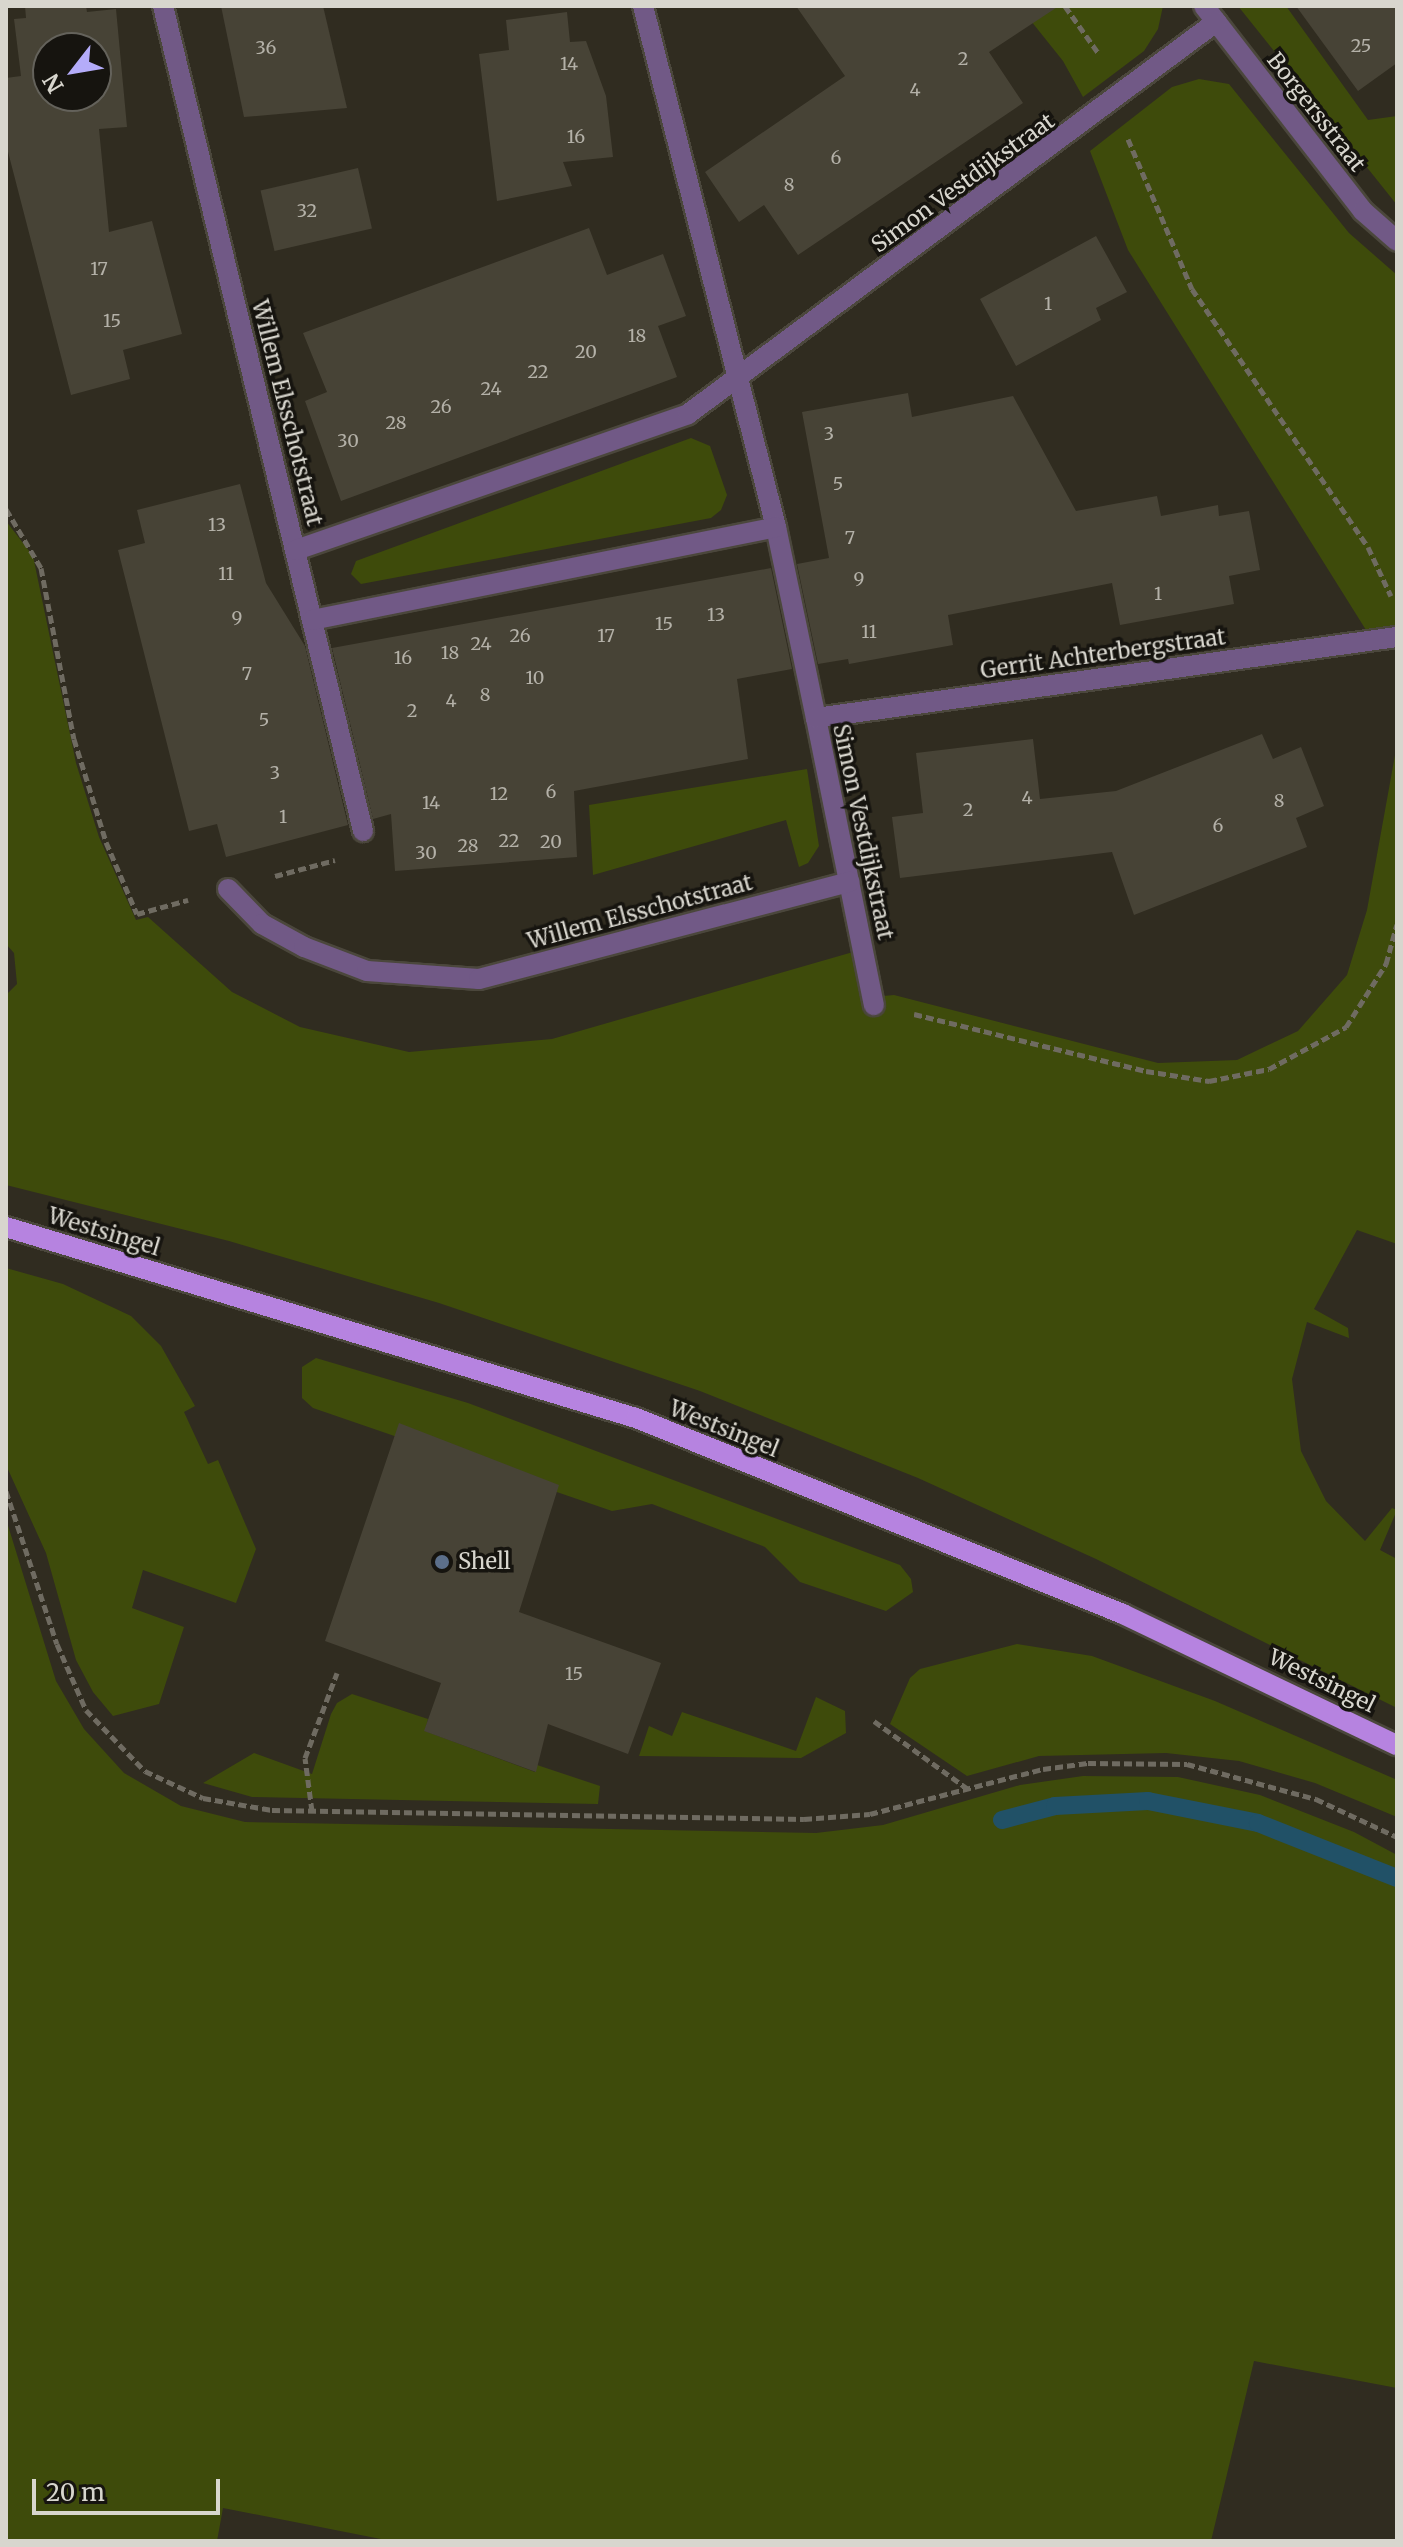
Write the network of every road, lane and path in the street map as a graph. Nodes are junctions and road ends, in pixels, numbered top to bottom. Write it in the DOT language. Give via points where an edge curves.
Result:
graph roads {
  1 [pos="163,6"];
  2 [pos="643,6"];
  3 [pos="1065,6"];
  4 [pos="1210,14"];
  5 [pos="1118,99"];
  6 [pos="1397,241"];
  7 [pos="738,380"];
  8 [pos="6,509"];
  9 [pos="776,527"];
  10 [pos="296,550"];
  11 [pos="1397,608"];
  12 [pos="312,620"];
  13 [pos="1397,637"];
  14 [pos="816,718"];
  15 [pos="363,831"];
  16 [pos="850,882"];
  17 [pos="228,889"];
  18 [pos="1397,924"];
  19 [pos="874,1005"];
  20 [pos="6,1227"];
  21 [pos="6,1491"];
  22 [pos="337,1673"];
  23 [pos="874,1721"];
  24 [pos="1397,1745"];
  25 [pos="968,1789"];
  26 [pos="312,1811"];
  27 [pos="1397,1837"];
  1 -- 10 [label="street, Willem Elsschotstraat"];
  2 -- 7 [label="street, Simon Vestdijkstraat"];
  3 -- 5 [label="path" via="1091,37"];
  4 -- 5 [label="street, Simon Vestdijkstraat"];
  4 -- 6 [label="street, Borgersstraat" via="1353,199"];
  5 -- 7 [label="street, Simon Vestdijkstraat"];
  5 -- 11 [label="path" via="1122,123 1192,289 1368,547"];
  7 -- 9 [label="street, Simon Vestdijkstraat"];
  7 -- 10 [label="street, Simon Vestdijkstraat" via="688,414"];
  8 -- 17 [label="path" via="41,568 74,739 106,842 137,914"];
  9 -- 12 [label="street"];
  9 -- 14 [label="street, Simon Vestdijkstraat"];
  10 -- 12 [label="street, Willem Elsschotstraat"];
  12 -- 15 [label="street, Willem Elsschotstraat"];
  13 -- 14 [label="street, Gerrit Achterbergstraat"];
  14 -- 16 [label="street, Simon Vestdijkstraat"];
  15 -- 17 [label="path" via="365,852"];
  16 -- 17 [label="street, Willem Elsschotstraat" via="479,979 367,971 262,924"];
  16 -- 19 [label="street, Simon Vestdijkstraat"];
  18 -- 19 [label="path" via="1386,964 1346,1027 1269,1069 1209,1081 1146,1071"];
  20 -- 24 [label="main road, Westsingel" via="636,1418 1123,1614"];
  21 -- 26 [label="path" via="72,1684 105,1734 145,1771 203,1798"];
  22 -- 26 [label="path" via="305,1758"];
  23 -- 25 [label="path"];
  25 -- 26 [label="path" via="870,1814 804,1819"];
  25 -- 27 [label="path" via="1088,1763 1187,1764 1316,1799"];
}
